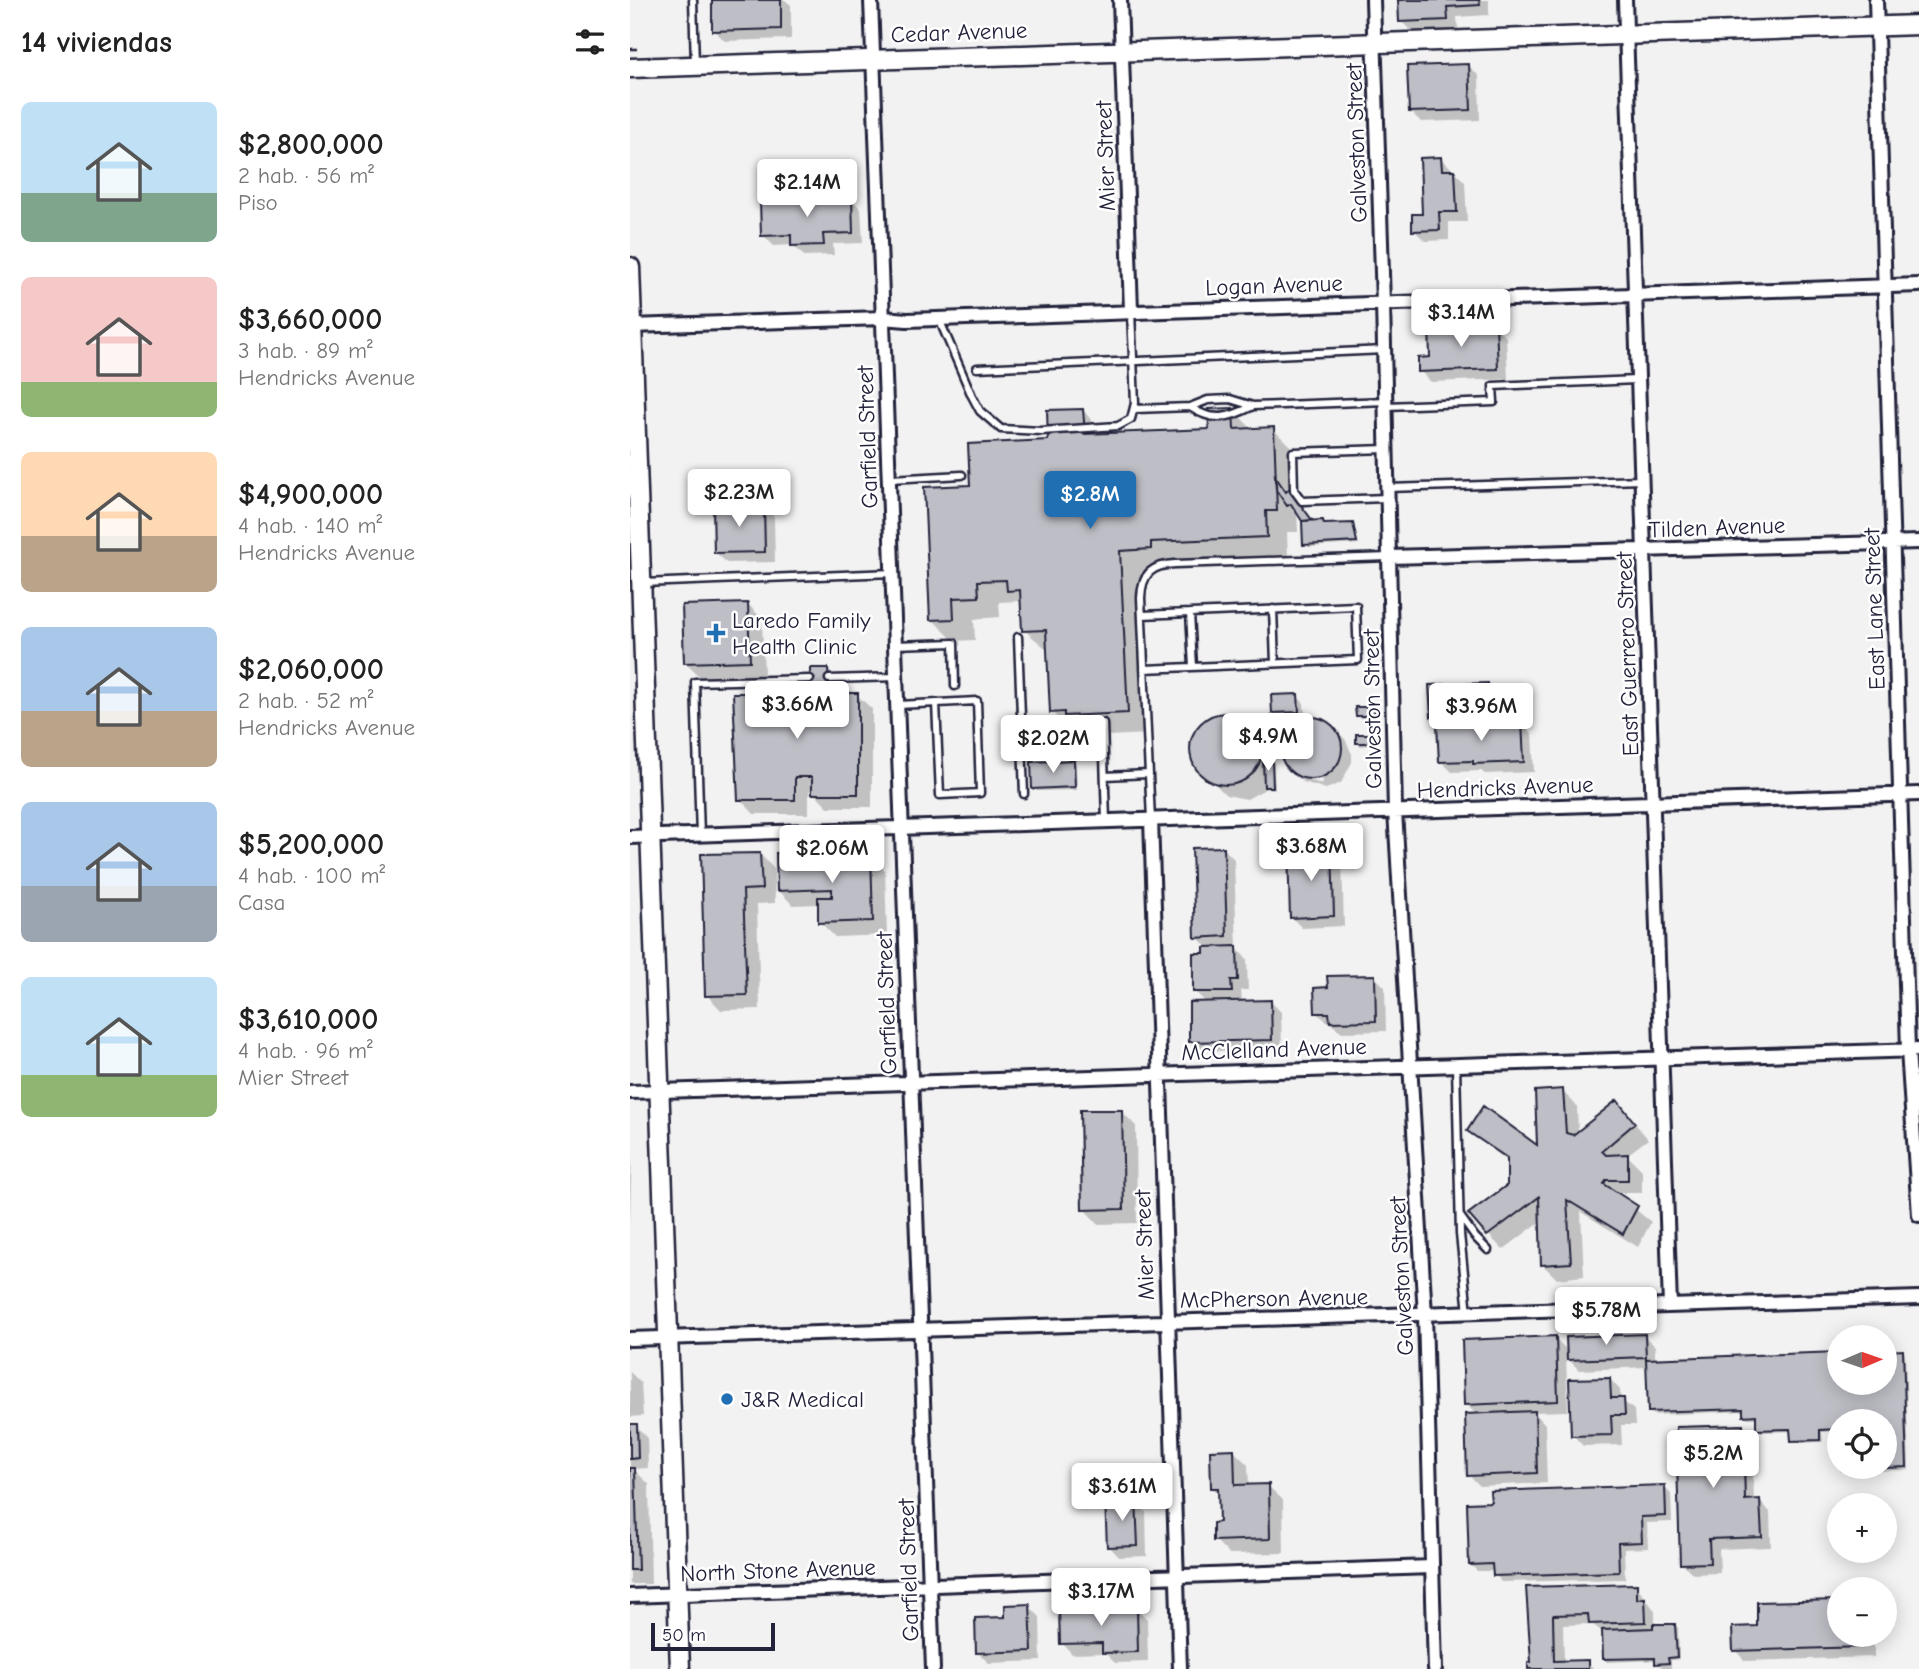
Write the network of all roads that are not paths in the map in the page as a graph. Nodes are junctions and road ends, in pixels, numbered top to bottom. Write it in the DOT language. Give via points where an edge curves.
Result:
graph roads {
  1 [pos="694,0"];
  2 [pos="871,0"];
  3 [pos="1121,0"];
  4 [pos="1373,0"];
  5 [pos="1625,0"];
  6 [pos="1876,0"];
  7 [pos="1919,25"];
  8 [pos="1877,27"];
  9 [pos="1625,35"];
  10 [pos="1374,42"];
  11 [pos="1122,50"];
  12 [pos="873,60"];
  13 [pos="695,66"];
  14 [pos="630,68"];
  15 [pos="630,267"];
  16 [pos="1919,285"];
  17 [pos="1884,286"];
  18 [pos="1635,295"];
  19 [pos="1383,303"];
  20 [pos="1131,310"];
  21 [pos="883,318"];
  22 [pos="939,319"];
  23 [pos="631,326"];
  24 [pos="1385,350"];
  25 [pos="1133,361"];
  26 [pos="976,368"];
  27 [pos="1638,380"];
  28 [pos="1386,404"];
  29 [pos="1253,406"];
  30 [pos="1190,407"];
  31 [pos="1135,409"];
  32 [pos="1387,449"];
  33 [pos="962,475"];
  34 [pos="890,478"];
  35 [pos="1642,480"];
  36 [pos="1388,493"];
  37 [pos="1919,542"];
  38 [pos="1892,543"];
  39 [pos="1644,551"];
  40 [pos="1390,557"];
  41 [pos="893,573"];
  42 [pos="636,584"];
  43 [pos="1273,610"];
  44 [pos="1190,613"];
  45 [pos="1142,615"];
  46 [pos="1018,637"];
  47 [pos="895,645"];
  48 [pos="1275,663"];
  49 [pos="1192,667"];
  50 [pos="1144,669"];
  51 [pos="897,677"];
  52 [pos="810,679"];
  53 [pos="829,679"];
  54 [pos="955,686"];
  55 [pos="936,703"];
  56 [pos="898,705"];
  57 [pos="1102,723"];
  58 [pos="1103,743"];
  59 [pos="1022,747"];
  60 [pos="1148,774"];
  61 [pos="1105,776"];
  62 [pos="1024,794"];
  63 [pos="1902,794"];
  64 [pos="1919,794"];
  65 [pos="1654,803"];
  66 [pos="1395,811"];
  67 [pos="1151,820"];
  68 [pos="1106,821"];
  69 [pos="901,829"];
  70 [pos="700,835"];
  71 [pos="650,836"];
  72 [pos="630,837"];
  73 [pos="1914,1050"];
  74 [pos="1662,1056"];
  75 [pos="1456,1065"];
  76 [pos="1411,1066"];
  77 [pos="1159,1073"];
  78 [pos="910,1082"];
  79 [pos="659,1091"];
  80 [pos="630,1092"];
  81 [pos="1460,1214"];
  82 [pos="1919,1215"];
  83 [pos="1488,1250"];
  84 [pos="1919,1298"];
  85 [pos="1670,1306"];
  86 [pos="1468,1313"];
  87 [pos="1425,1315"];
  88 [pos="1168,1321"];
  89 [pos="919,1330"];
  90 [pos="668,1338"];
  91 [pos="630,1339"];
  92 [pos="1431,1567"];
  93 [pos="1177,1576"];
  94 [pos="930,1585"];
  95 [pos="677,1594"];
  96 [pos="630,1596"];
  97 [pos="680,1669"];
  98 [pos="933,1669"];
  99 [pos="1180,1669"];
  100 [pos="1436,1669"];
  1 -- 13 [label="lane"];
  2 -- 12 [label="street, Garfield Street"];
  3 -- 11 [label="street, Mier Street"];
  4 -- 10 [label="street, Galveston Street"];
  5 -- 9 [label="street, East Guerrero Street"];
  6 -- 8 [label="street, East Lane Street"];
  7 -- 8 [label="main road, Cedar Avenue"];
  8 -- 9 [label="main road, Cedar Avenue"];
  8 -- 17 [label="street, East Lane Street"];
  9 -- 10 [label="main road, Cedar Avenue"];
  9 -- 18 [label="street, East Guerrero Street"];
  10 -- 11 [label="main road, Cedar Avenue"];
  10 -- 19 [label="street, Galveston Street"];
  11 -- 12 [label="main road, Cedar Avenue"];
  11 -- 20 [label="street, Mier Street"];
  12 -- 13 [label="main road, Cedar Avenue"];
  12 -- 21 [label="street, Garfield Street"];
  13 -- 14 [label="main road, Cedar Avenue"];
  15 -- 23 [label="main road"];
  16 -- 17 [label="street, Logan Avenue"];
  17 -- 18 [label="street, Logan Avenue"];
  17 -- 38 [label="street, East Lane Street"];
  18 -- 19 [label="street, Logan Avenue"];
  18 -- 27 [label="street, East Guerrero Street"];
  19 -- 20 [label="street, Logan Avenue"];
  19 -- 24 [label="street, Galveston Street"];
  20 -- 22 [label="street, Logan Avenue"];
  20 -- 25 [label="lane"];
  21 -- 22 [label="street, Logan Avenue"];
  21 -- 23 [label="street, Logan Avenue"];
  21 -- 34 [label="street, Garfield Street"];
  22 -- 31 [label="lane" via="971,396 1001,429 1118,426 1131,419"];
  23 -- 42 [label="main road"];
  24 -- 25 [label="lane"];
  24 -- 28 [label="street, Galveston Street"];
  25 -- 26 [label="lane"];
  25 -- 31 [label="lane"];
  27 -- 28 [label="lane" via="1493,386 1494,402"];
  27 -- 35 [label="street, East Guerrero Street"];
  28 -- 29 [label="lane"];
  28 -- 32 [label="street, Galveston Street"];
  29 -- 30 [label="lane" via="1219,399"];
  29 -- 30 [label="lane" via="1236,415 1211,418"];
  30 -- 31 [label="lane"];
  32 -- 36 [label="street, Galveston Street"];
  32 -- 36 [label="lane" via="1293,452 1294,490 1302,501"];
  33 -- 34 [label="lane"];
  34 -- 41 [label="street, Garfield Street"];
  35 -- 36 [label="lane"];
  35 -- 39 [label="street, East Guerrero Street"];
  36 -- 40 [label="street, Galveston Street"];
  37 -- 38 [label="street, Tilden Avenue"];
  38 -- 39 [label="street, Tilden Avenue"];
  38 -- 63 [label="street, East Lane Street"];
  39 -- 40 [label="street, Tilden Avenue"];
  39 -- 65 [label="street, East Guerrero Street"];
  40 -- 45 [label="lane" via="1162,565 1145,574"];
  40 -- 66 [label="street, Galveston Street"];
  41 -- 42 [label="lane"];
  41 -- 47 [label="street, Garfield Street"];
  42 -- 71 [label="main road"];
  43 -- 44 [label="lane"];
  43 -- 48 [label="lane"];
  43 -- 48 [label="lane" via="1356,606 1357,620 1358,660"];
  44 -- 45 [label="lane"];
  44 -- 49 [label="lane"];
  45 -- 50 [label="lane"];
  46 -- 59 [label="lane"];
  47 -- 51 [label="street, Garfield Street"];
  47 -- 54 [label="lane" via="954,643"];
  48 -- 49 [label="lane"];
  49 -- 50 [label="lane"];
  50 -- 60 [label="lane"];
  51 -- 53 [label="lane"];
  51 -- 56 [label="street, Garfield Street"];
  52 -- 70 [label="lane" via="695,682"];
  55 -- 55 [label="lane" via="940,795 980,793 977,701"];
  55 -- 56 [label="lane"];
  56 -- 69 [label="street, Garfield Street"];
  57 -- 58 [label="lane"];
  58 -- 59 [label="lane"];
  58 -- 61 [label="lane"];
  59 -- 62 [label="lane"];
  60 -- 61 [label="lane"];
  60 -- 67 [label="lane"];
  61 -- 68 [label="lane"];
  63 -- 64 [label="street, Hendricks Avenue"];
  63 -- 65 [label="street, Hendricks Avenue"];
  63 -- 73 [label="street, East Lane Street"];
  65 -- 66 [label="street, Hendricks Avenue"];
  65 -- 74 [label="street, East Guerrero Street"];
  66 -- 67 [label="street, Hendricks Avenue"];
  66 -- 76 [label="street, Galveston Street"];
  67 -- 68 [label="street, Hendricks Avenue"];
  67 -- 77 [label="street, Mier Street"];
  68 -- 69 [label="street, Hendricks Avenue"];
  69 -- 70 [label="street, Hendricks Avenue"];
  69 -- 78 [label="street, Garfield Street"];
  70 -- 71 [label="street, Hendricks Avenue"];
  71 -- 72 [label="street, Hendricks Avenue"];
  71 -- 79 [label="main road"];
  73 -- 74 [label="street, McClelland Avenue"];
  73 -- 82 [label="street, East Lane Street"];
  74 -- 75 [label="street, McClelland Avenue"];
  74 -- 85 [label="street, East Guerrero Street"];
  75 -- 76 [label="street, McClelland Avenue"];
  75 -- 81 [label="lane"];
  76 -- 77 [label="street, McClelland Avenue"];
  76 -- 87 [label="street, Galveston Street"];
  77 -- 78 [label="street, McClelland Avenue"];
  77 -- 88 [label="street, Mier Street"];
  78 -- 79 [label="street, McClelland Avenue"];
  78 -- 89 [label="street, Garfield Street"];
  79 -- 80 [label="street, McClelland Avenue"];
  79 -- 90 [label="main road"];
  81 -- 83 [label="lane"];
  81 -- 86 [label="lane"];
  84 -- 85 [label="street, McPherson Avenue"];
  85 -- 86 [label="street, McPherson Avenue"];
  86 -- 87 [label="street, McPherson Avenue"];
  87 -- 88 [label="street, McPherson Avenue"];
  87 -- 92 [label="street, Galveston Street"];
  88 -- 89 [label="street, McPherson Avenue"];
  88 -- 93 [label="street, Mier Street"];
  89 -- 90 [label="street, McPherson Avenue"];
  89 -- 94 [label="street, Garfield Street"];
  90 -- 91 [label="street, McPherson Avenue"];
  90 -- 95 [label="main road"];
  92 -- 93 [label="street, North Stone Avenue"];
  92 -- 100 [label="street, Galveston Street"];
  93 -- 94 [label="street, North Stone Avenue"];
  93 -- 99 [label="street, Mier Street"];
  94 -- 95 [label="street, North Stone Avenue"];
  94 -- 98 [label="street, Garfield Street"];
  95 -- 96 [label="street, North Stone Avenue"];
  95 -- 97 [label="main road"];
}
